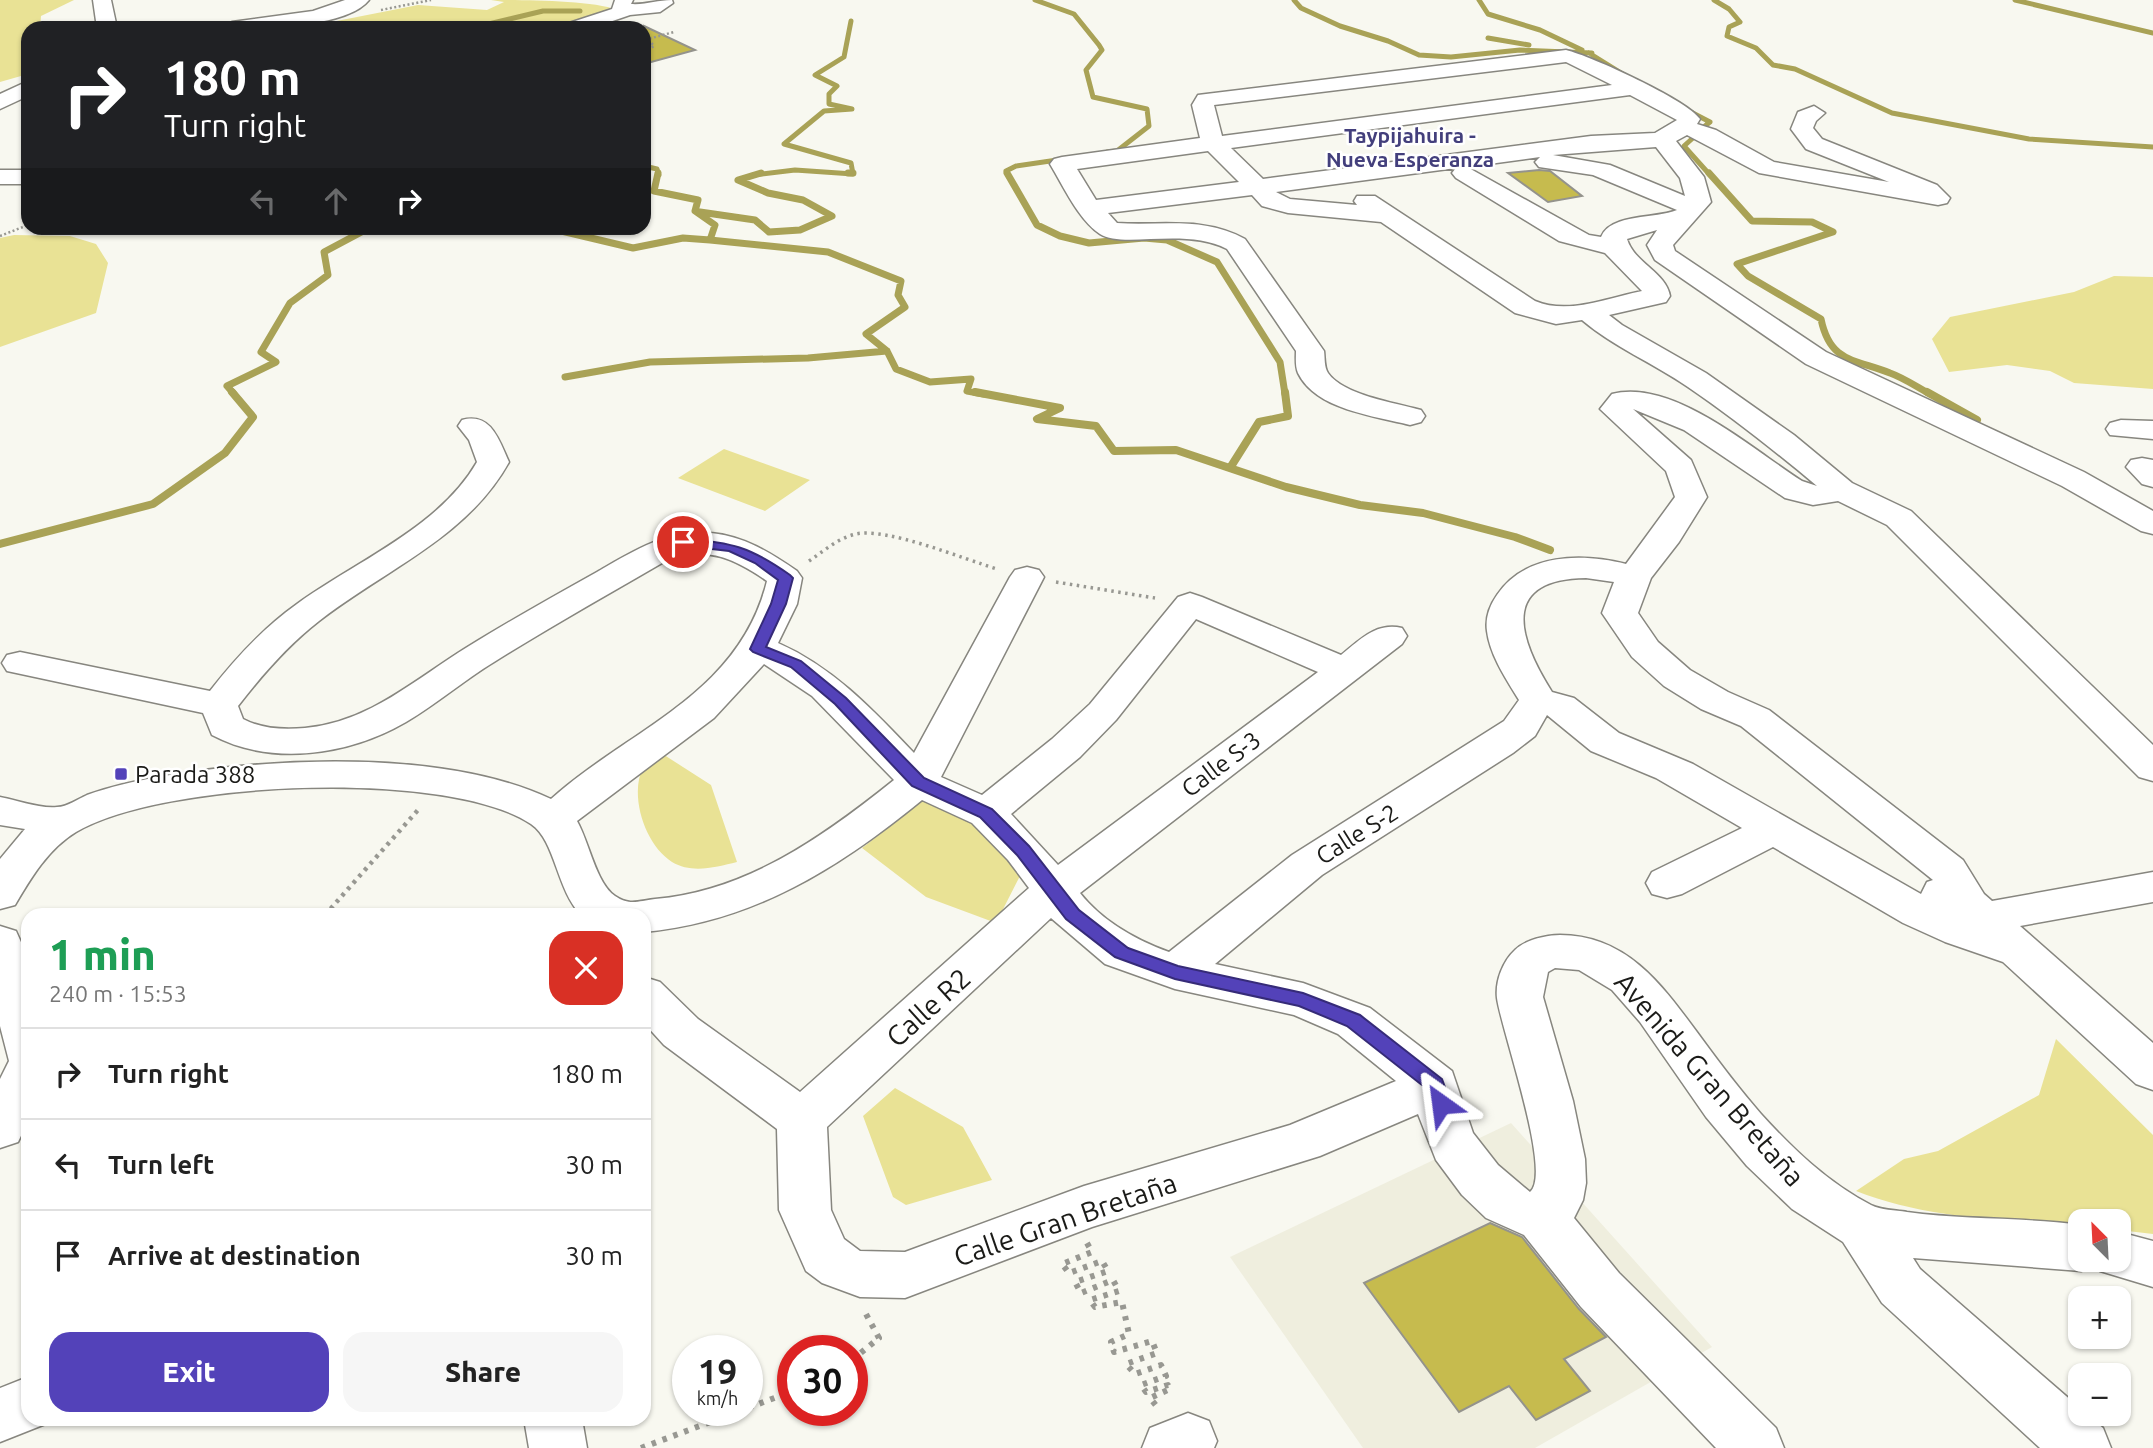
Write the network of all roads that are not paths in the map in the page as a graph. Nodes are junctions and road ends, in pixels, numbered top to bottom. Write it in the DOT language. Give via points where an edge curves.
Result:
graph roads {
  1 [pos="102,0"];
  2 [pos="360,0"];
  3 [pos="663,0"];
  4 [pos="627,5"];
  5 [pos="106,21"];
  6 [pos="255,21"];
  7 [pos="589,21"];
  8 [pos="1487,65"];
  9 [pos="1633,88"];
  10 [pos="21,92"];
  11 [pos="1543,102"];
  12 [pos="0,103"];
  13 [pos="1814,113"];
  14 [pos="1685,127"];
  15 [pos="1663,140"];
  16 [pos="1212,142"];
  17 [pos="1601,142"];
  18 [pos="1464,173"];
  19 [pos="0,177"];
  20 [pos="21,177"];
  21 [pos="1256,188"];
  22 [pos="1373,201"];
  23 [pos="1282,205"];
  24 [pos="1089,208"];
  25 [pos="1688,213"];
  26 [pos="1245,227"];
  27 [pos="1614,247"];
  28 [pos="1588,311"];
  29 [pos="1410,416"];
  30 [pos="473,426"];
  31 [pos="2121,429"];
  32 [pos="2153,430"];
  33 [pos="1841,490"];
  34 [pos="2153,524"];
  35 [pos="1634,576"];
  36 [pos="1027,577"];
  37 [pos="1389,636"];
  38 [pos="758,649"];
  39 [pos="20,663"];
  40 [pos="1345,670"];
  41 [pos="435,686"];
  42 [pos="1539,702"];
  43 [pos="219,705"];
  44 [pos="2153,768"];
  45 [pos="306,778"];
  46 [pos="918,782"];
  47 [pos="0,811"];
  48 [pos="986,813"];
  49 [pos="553,820"];
  50 [pos="62,822"];
  51 [pos="1774,829"];
  52 [pos="1667,883"];
  53 [pos="2153,887"];
  54 [pos="1052,892"];
  55 [pos="0,894"];
  56 [pos="603,908"];
  57 [pos="651,915"];
  58 [pos="1989,924"];
  59 [pos="0,942"];
  60 [pos="1175,972"];
  61 [pos="651,1001"];
  62 [pos="21,1014"];
  63 [pos="0,1059"];
  64 [pos="21,1061"];
  65 [pos="2153,1071"];
  66 [pos="1435,1084"];
  67 [pos="21,1085"];
  68 [pos="802,1120"];
  69 [pos="0,1128"];
  70 [pos="1539,1214"];
  71 [pos="1862,1226"];
  72 [pos="2068,1246"];
  73 [pos="2132,1258"];
  74 [pos="2153,1264"];
  75 [pos="21,1407"];
  76 [pos="0,1415"];
  77 [pos="554,1426"];
  78 [pos="558,1448"];
  79 [pos="1755,1448"];
  80 [pos="2082,1448"];
  1 -- 5 [label="street"];
  2 -- 6 [label="street" via="326,14"];
  3 -- 4 [label="street" via="657,7"];
  4 -- 7 [label="street"];
  8 -- 9 [label="street" via="1566,56 1586,59"];
  8 -- 11 [label="street"];
  8 -- 16 [label="street" via="1206,100 1203,105"];
  9 -- 11 [label="street"];
  9 -- 14 [label="street" via="1681,110 1689,119"];
  10 -- 12 [label="street"];
  11 -- 16 [label="street"];
  11 -- 17 [label="street"];
  13 -- 14 [label="street" via="1806,117 1802,129 1814,144 1929,190 1938,198 1767,168"];
  14 -- 15 [label="street"];
  15 -- 17 [label="street"];
  15 -- 25 [label="street" via="1692,177 1699,202"];
  16 -- 21 [label="street"];
  16 -- 24 [label="street" via="1062,164"];
  17 -- 21 [label="street"];
  18 -- 22 [label="street"];
  18 -- 25 [label="street" via="1568,161"];
  18 -- 27 [label="street" via="1568,236"];
  19 -- 20 [label="street"];
  21 -- 23 [label="street"];
  21 -- 24 [label="street"];
  22 -- 23 [label="street"];
  22 -- 28 [label="street" via="1525,307 1556,316"];
  23 -- 26 [label="street"];
  24 -- 26 [label="street" via="1110,230 1129,233"];
  25 -- 27 [label="street" via="1624,230 1613,236"];
  25 -- 34 [label="street" via="1664,237 1660,245 1664,255 1816,358 2073,479"];
  26 -- 29 [label="street" via="1243,254 1310,351 1312,371 1336,393"];
  27 -- 28 [label="street" via="1657,296"];
  28 -- 33 [label="street" via="1612,331 1696,379"];
  30 -- 43 [label="street" via="483,437 493,463 487,479 461,506 307,613 266,647"];
  31 -- 32 [label="street"];
  33 -- 35 [label="street" via="1818,496 1796,491 1663,408 1643,400 1622,400 1615,409 1680,467 1691,497"];
  33 -- 44 [label="street" via="1899,518"];
  35 -- 42 [label="street" via="1588,568 1558,570 1534,578 1516,593 1506,614 1506,637"];
  35 -- 58 [label="street" via="1620,613 1647,653 1717,703 1730,725 1914,876"];
  36 -- 46 [label="street"];
  37 -- 40 [label="street, Calle S-3"];
  38 -- 41 [label="street" via="779,604 785,578 732,547 683,542 657,552 489,649"];
  38 -- 46 [label="street" via="796,664 841,701"];
  38 -- 49 [label="street" via="701,710"];
  39 -- 43 [label="street"];
  40 -- 48 [label="street" via="1190,604 1103,712"];
  40 -- 54 [label="street, Calle S-3"];
  41 -- 43 [label="street" via="376,725 317,740 244,737 226,726"];
  41 -- 45 [label="street" via="408,729 362,755"];
  42 -- 51 [label="street" via="1567,708 1603,741 1678,772"];
  42 -- 60 [label="street, Calle S-2" via="1525,714 1521,727 1499,744 1307,865"];
  45 -- 49 [label="street" via="444,780 519,801"];
  45 -- 50 [label="street" via="174,786"];
  46 -- 48 [label="street"];
  46 -- 57 [label="street" via="857,832 794,872 695,910"];
  47 -- 50 [label="street"];
  48 -- 54 [label="street" via="1023,850"];
  49 -- 56 [label="street" via="569,844 582,885"];
  50 -- 55 [label="street" via="30,850"];
  51 -- 52 [label="street"];
  51 -- 58 [label="street" via="1945,926"];
  53 -- 58 [label="street" via="2003,914"];
  54 -- 60 [label="street" via="1121,952"];
  54 -- 68 [label="street, Calle R2"];
  58 -- 65 [label="street"];
  59 -- 62 [label="street"];
  60 -- 66 [label="street" via="1303,1000 1354,1021"];
  61 -- 68 [label="street" via="681,1032"];
  63 -- 64 [label="street"];
  66 -- 68 [label="street, Calle Gran Bretaña" via="1302,1142 1084,1208 905,1275 860,1274 825,1255 805,1210"];
  66 -- 70 [label="street" via="1452,1144 1510,1209"];
  67 -- 69 [label="street"];
  70 -- 71 [label="street, Avenida Gran Bretaña" via="1552,1209 1558,1199 1562,1165 1520,997 1522,973 1533,958 1575,952 1598,957 1620,971 1649,1002 1712,1089 1789,1175"];
  70 -- 79 [label="street" via="1600,1290"];
  71 -- 72 [label="street, Avenida Gran Bretaña" via="1929,1239"];
  71 -- 80 [label="street" via="1901,1286"];
  73 -- 74 [label="street"];
  75 -- 76 [label="street"];
  77 -- 78 [label="street"];
}
